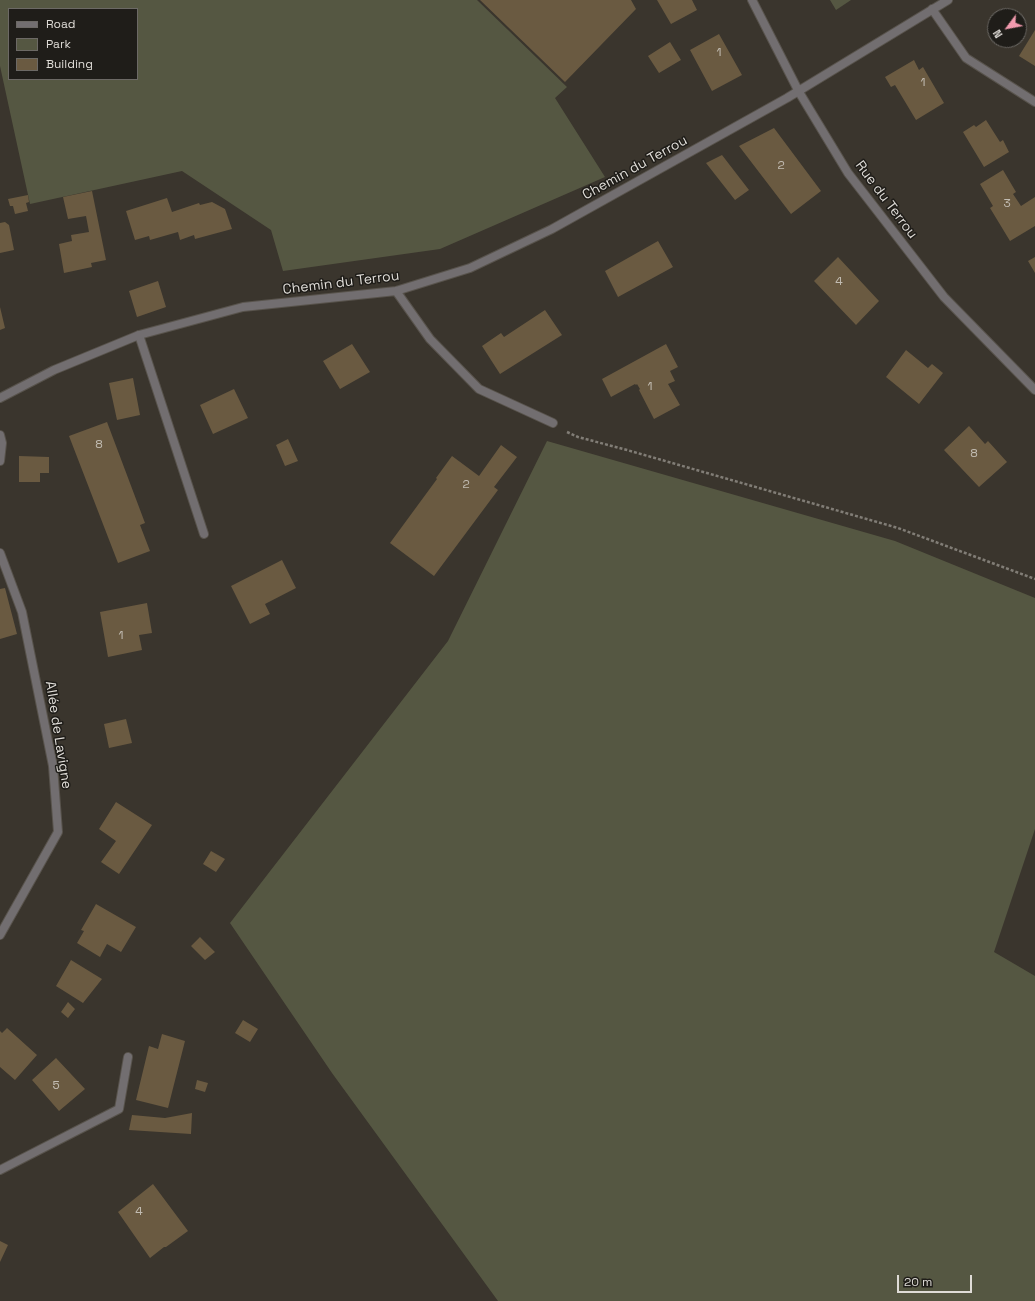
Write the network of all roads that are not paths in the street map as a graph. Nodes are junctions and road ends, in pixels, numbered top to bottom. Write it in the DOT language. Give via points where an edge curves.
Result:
graph roads {
  1 [pos="752,0"];
  2 [pos="948,0"];
  3 [pos="932,9"];
  4 [pos="799,92"];
  5 [pos="1035,102"];
  6 [pos="396,291"];
  7 [pos="139,335"];
  8 [pos="1035,390"];
  9 [pos="0,398"];
  10 [pos="553,423"];
  11 [pos="0,435"];
  12 [pos="0,461"];
  13 [pos="204,534"];
  14 [pos="0,553"];
  15 [pos="0,935"];
  16 [pos="128,1057"];
  17 [pos="0,1170"];
  1 -- 4 [label="street, Rue du Terrou"];
  2 -- 3 [label="street, Chemin du Terrou"];
  3 -- 4 [label="street, Chemin du Terrou"];
  3 -- 5 [label="street" via="966,58"];
  4 -- 6 [label="street, Chemin du Terrou" via="552,229 470,268"];
  4 -- 8 [label="street, Rue du Terrou" via="848,173 944,297"];
  6 -- 7 [label="street, Chemin du Terrou" via="243,307"];
  6 -- 10 [label="street" via="430,339 479,389"];
  7 -- 9 [label="street, Chemin du Terrou" via="54,370"];
  7 -- 13 [label="street"];
  11 -- 12 [label="street"];
  14 -- 15 [label="street, Allée de Lavigne" via="22,612 53,766 58,832"];
  16 -- 17 [label="street" via="119,1109"];
}
